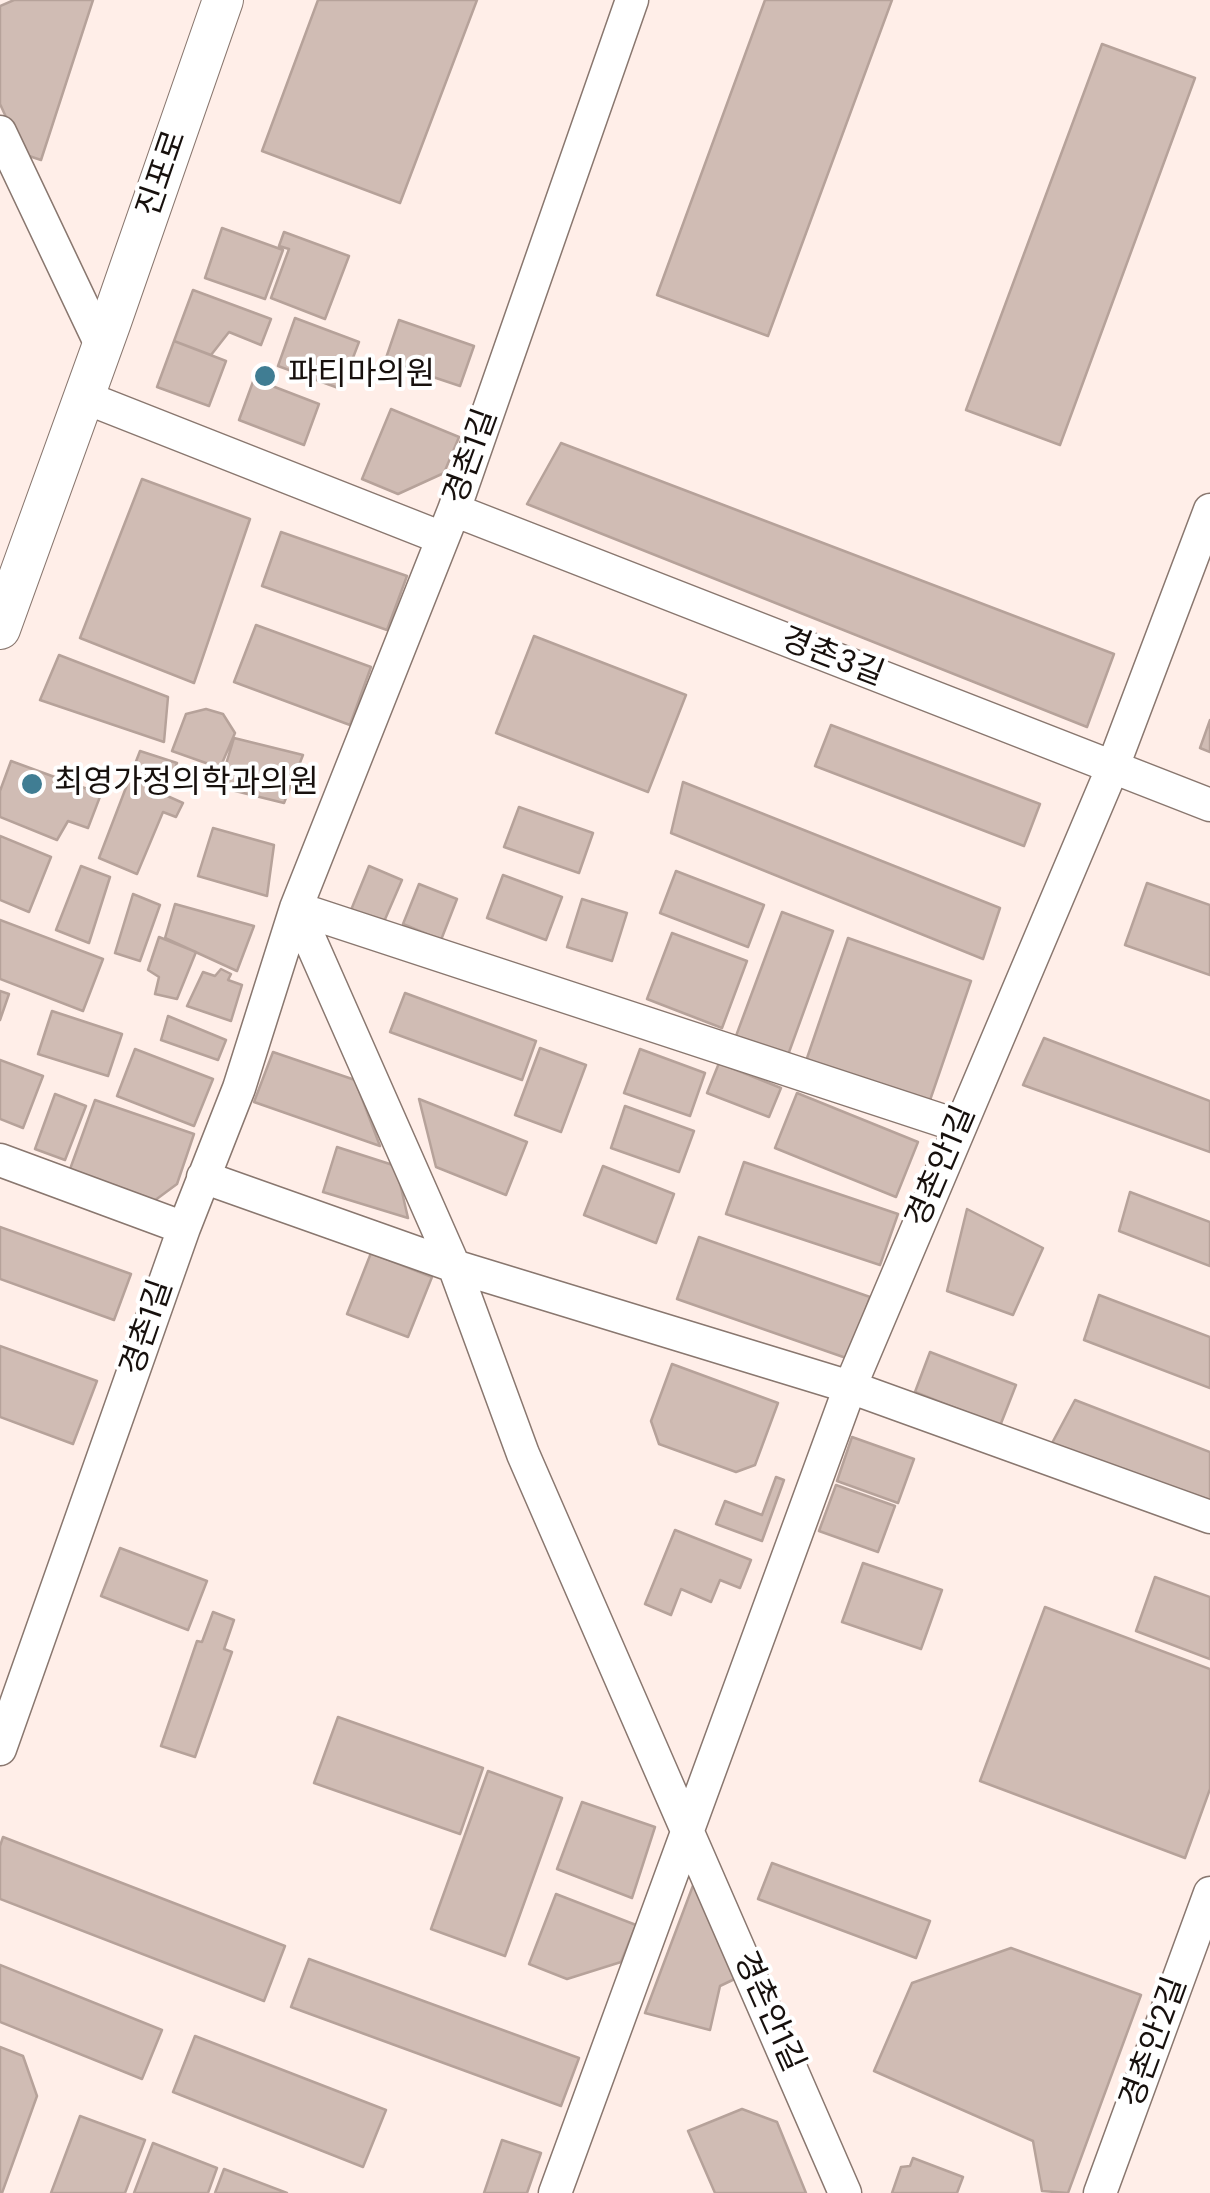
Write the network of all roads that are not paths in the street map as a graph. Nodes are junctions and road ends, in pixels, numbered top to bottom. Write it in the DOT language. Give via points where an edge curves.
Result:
graph roads {
  1 [pos="223,0"];
  2 [pos="632,0"];
  3 [pos="0,132"];
  4 [pos="102,347"];
  5 [pos="84,396"];
  6 [pos="1210,510"];
  7 [pos="448,524"];
  8 [pos="0,628"];
  9 [pos="1112,769"];
  10 [pos="1210,805"];
  11 [pos="296,908"];
  12 [pos="959,1126"];
  13 [pos="0,1160"];
  14 [pos="203,1176"];
  15 [pos="184,1228"];
  16 [pos="454,1266"];
  17 [pos="850,1387"];
  18 [pos="1210,1516"];
  19 [pos="0,1749"];
  20 [pos="689,1830"];
  21 [pos="1210,1893"];
  22 [pos="555,2193"];
  23 [pos="846,2193"];
  24 [pos="1100,2193"];
  1 -- 4 [label="street, 진포로"];
  2 -- 7 [label="street, 경촌1길"];
  3 -- 4 [label="street"];
  4 -- 5 [label="street, 진포로"];
  5 -- 7 [label="street, 경촌3길"];
  5 -- 8 [label="street, 진포로"];
  6 -- 9 [label="street, 경촌안1길"];
  7 -- 9 [label="street, 경촌3길"];
  7 -- 11 [label="street, 경촌1길"];
  9 -- 10 [label="street, 경촌3길"];
  9 -- 12 [label="street, 경촌안1길"];
  11 -- 12 [label="street"];
  11 -- 14 [label="street, 경촌1길" via="239,1088"];
  11 -- 16 [label="street"];
  12 -- 17 [label="street, 경촌안1길"];
  13 -- 15 [label="street"];
  14 -- 15 [label="street, 경촌1길"];
  14 -- 16 [label="street"];
  15 -- 19 [label="street, 경촌1길"];
  16 -- 17 [label="street"];
  16 -- 20 [label="street, 경촌안1길" via="524,1454"];
  17 -- 18 [label="street"];
  17 -- 20 [label="street, 경촌안1길"];
  20 -- 22 [label="street, 경촌안1길"];
  20 -- 23 [label="street, 경촌안1길"];
  21 -- 24 [label="street, 경촌안2길"];
}
